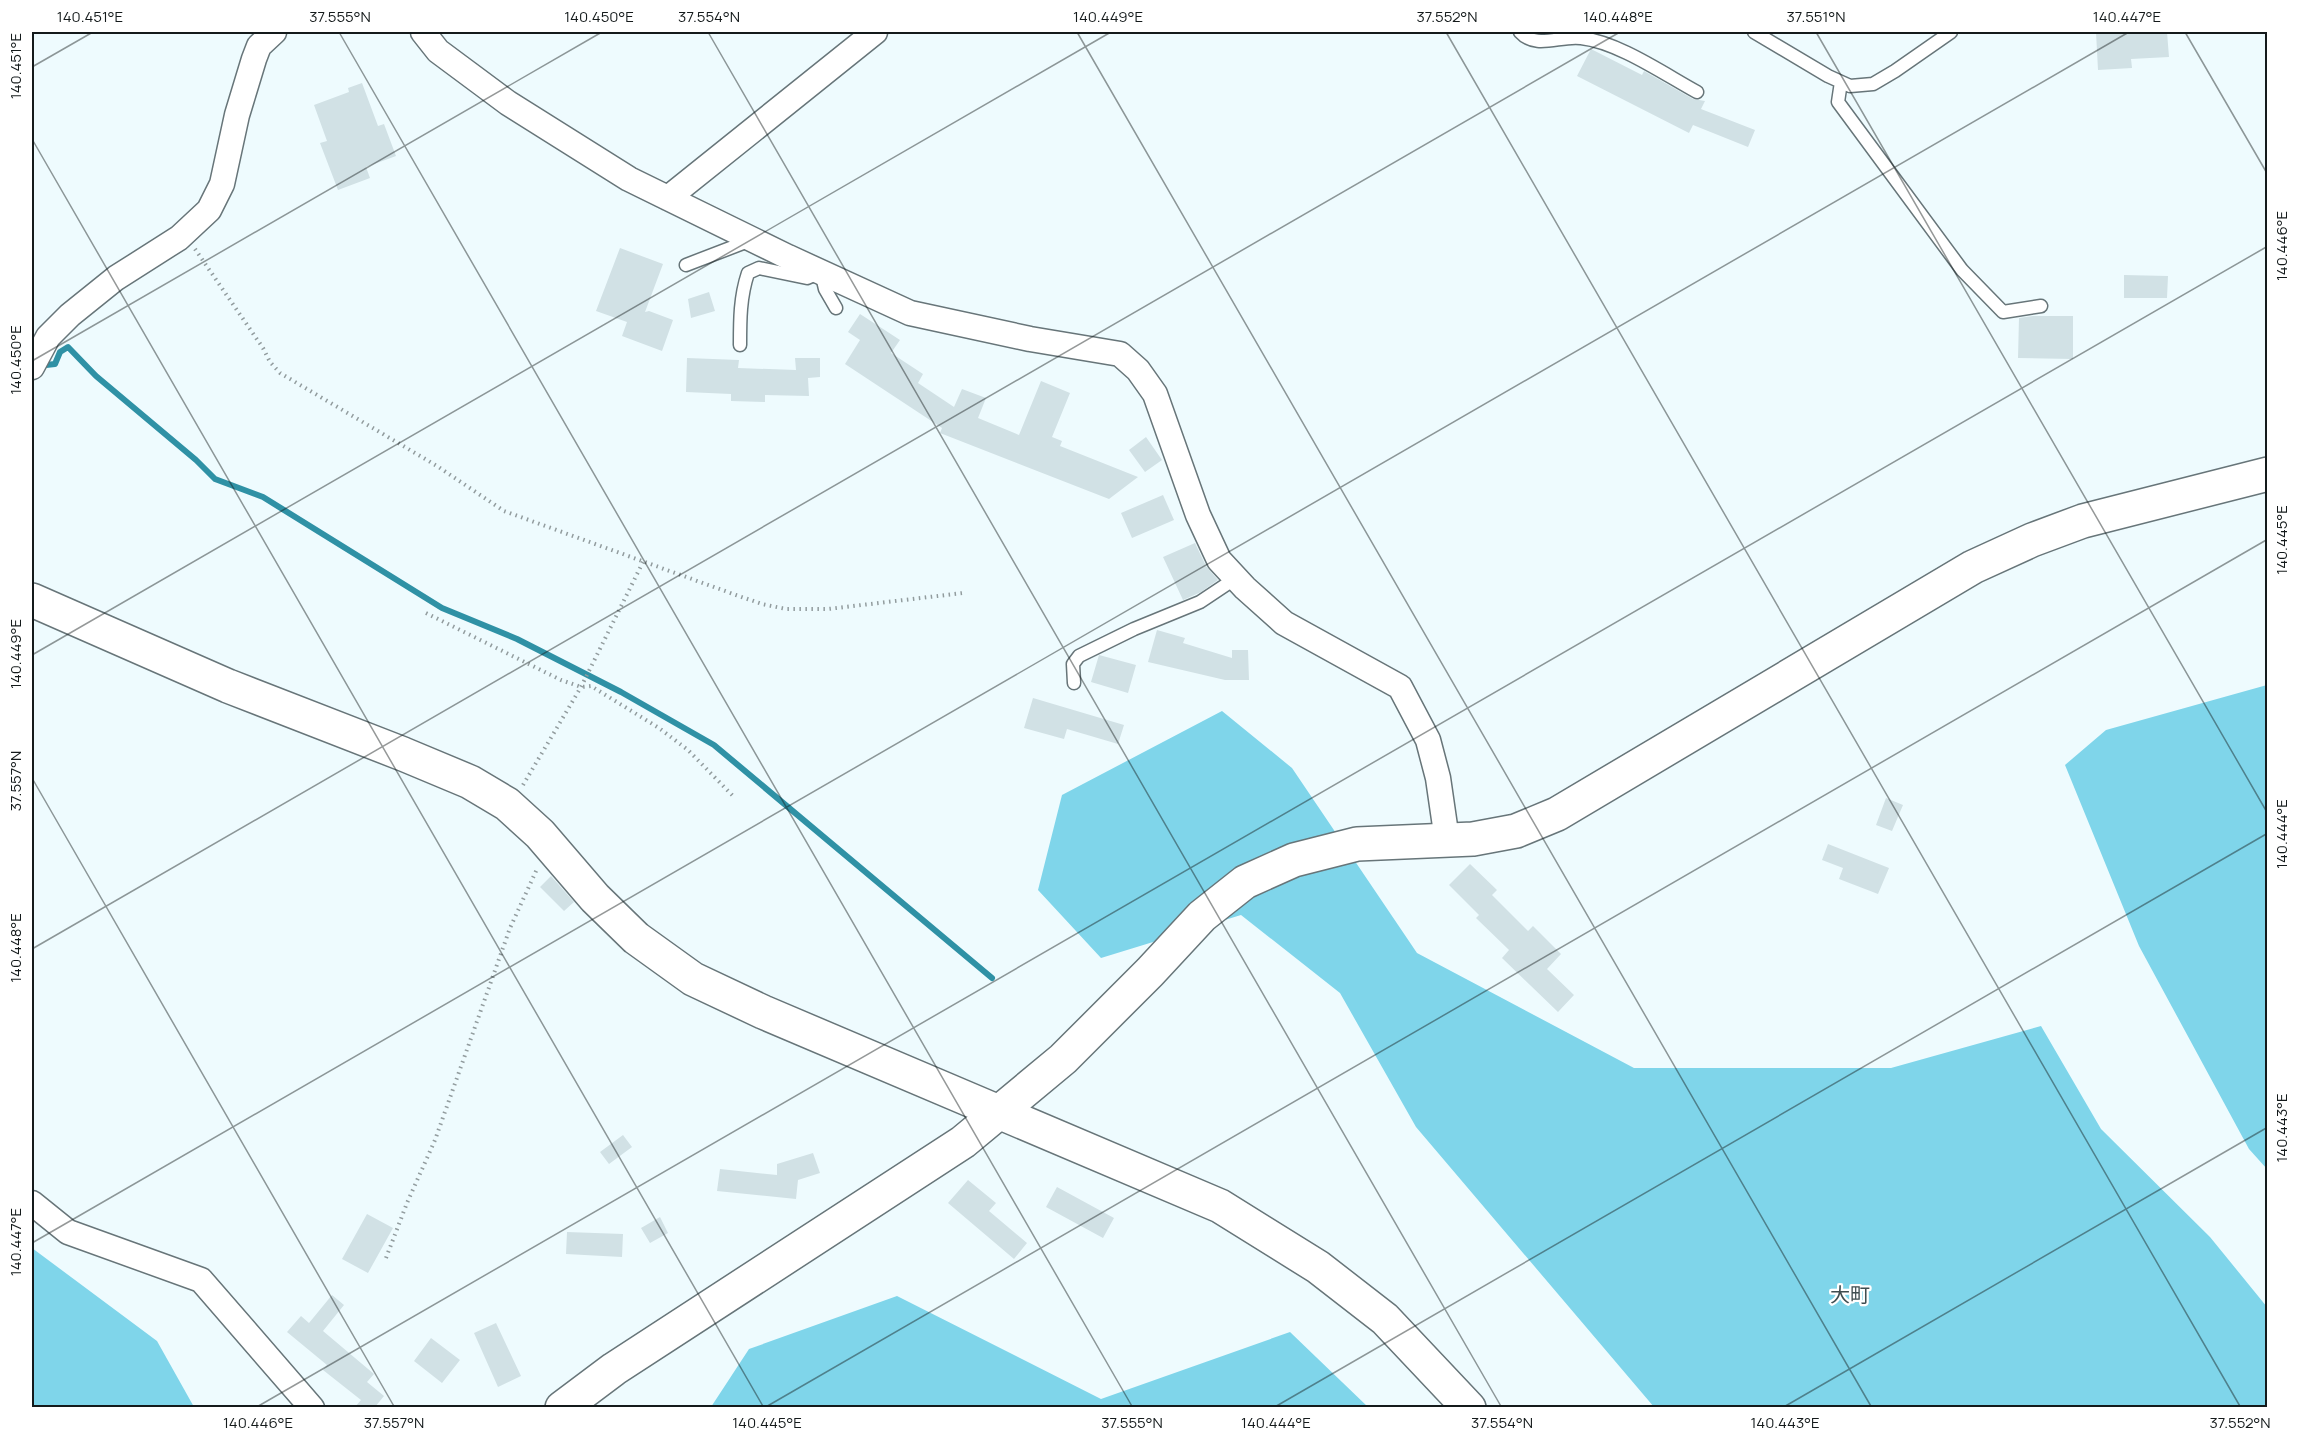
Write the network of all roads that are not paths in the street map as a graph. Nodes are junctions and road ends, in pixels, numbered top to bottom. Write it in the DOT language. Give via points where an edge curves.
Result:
graph roads {
  1 [pos="274,32"];
  2 [pos="423,32"];
  3 [pos="875,32"];
  4 [pos="1520,32"];
  5 [pos="1754,32"];
  6 [pos="1951,32"];
  7 [pos="1841,82"];
  8 [pos="1697,92"];
  9 [pos="668,198"];
  10 [pos="752,240"];
  11 [pos="686,265"];
  12 [pos="821,272"];
  13 [pos="2041,306"];
  14 [pos="836,308"];
  15 [pos="740,345"];
  16 [pos="32,367"];
  17 [pos="2268,474"];
  18 [pos="1236,578"];
  19 [pos="32,600"];
  20 [pos="1074,683"];
  21 [pos="1446,840"];
  22 [pos="1000,1112"];
  23 [pos="32,1203"];
  24 [pos="312,1407"];
  25 [pos="562,1407"];
  26 [pos="1469,1407"];
  1 -- 16 [label="street" via="259,46 254,59 222,184 210,210 184,234 116,278 70,315 48,337"];
  2 -- 9 [label="street" via="438,51 508,103 629,179"];
  3 -- 9 [label="street"];
  4 -- 8 [label="lane" via="1539,42 1580,37 1611,46"];
  5 -- 7 [label="lane"];
  6 -- 7 [label="lane" via="1873,84 1850,86"];
  7 -- 13 [label="lane" via="1838,102 1962,270 2003,312"];
  9 -- 10 [label="street"];
  10 -- 11 [label="lane"];
  10 -- 12 [label="street"];
  12 -- 14 [label="lane"];
  12 -- 15 [label="lane" via="807,278 759,268 748,273 740,304"];
  12 -- 18 [label="street" via="910,313 1120,354 1138,370 1155,394 1198,515 1219,560"];
  17 -- 21 [label="street" via="2083,521 2032,540 1973,567 1557,814 1516,831"];
  18 -- 20 [label="lane" via="1200,602 1079,656 1073,664"];
  18 -- 21 [label="street" via="1284,623 1400,687 1428,740 1438,778"];
  19 -- 22 [label="street" via="228,686 470,782 507,804 636,938 693,979"];
  21 -- 22 [label="street" via="1357,844 1294,860 1245,882 1202,916 1063,1059"];
  22 -- 25 [label="street" via="963,1142 614,1369"];
  22 -- 26 [label="street" via="1220,1206 1318,1267 1385,1319"];
  23 -- 24 [label="street" via="68,1232 201,1280"];
}
